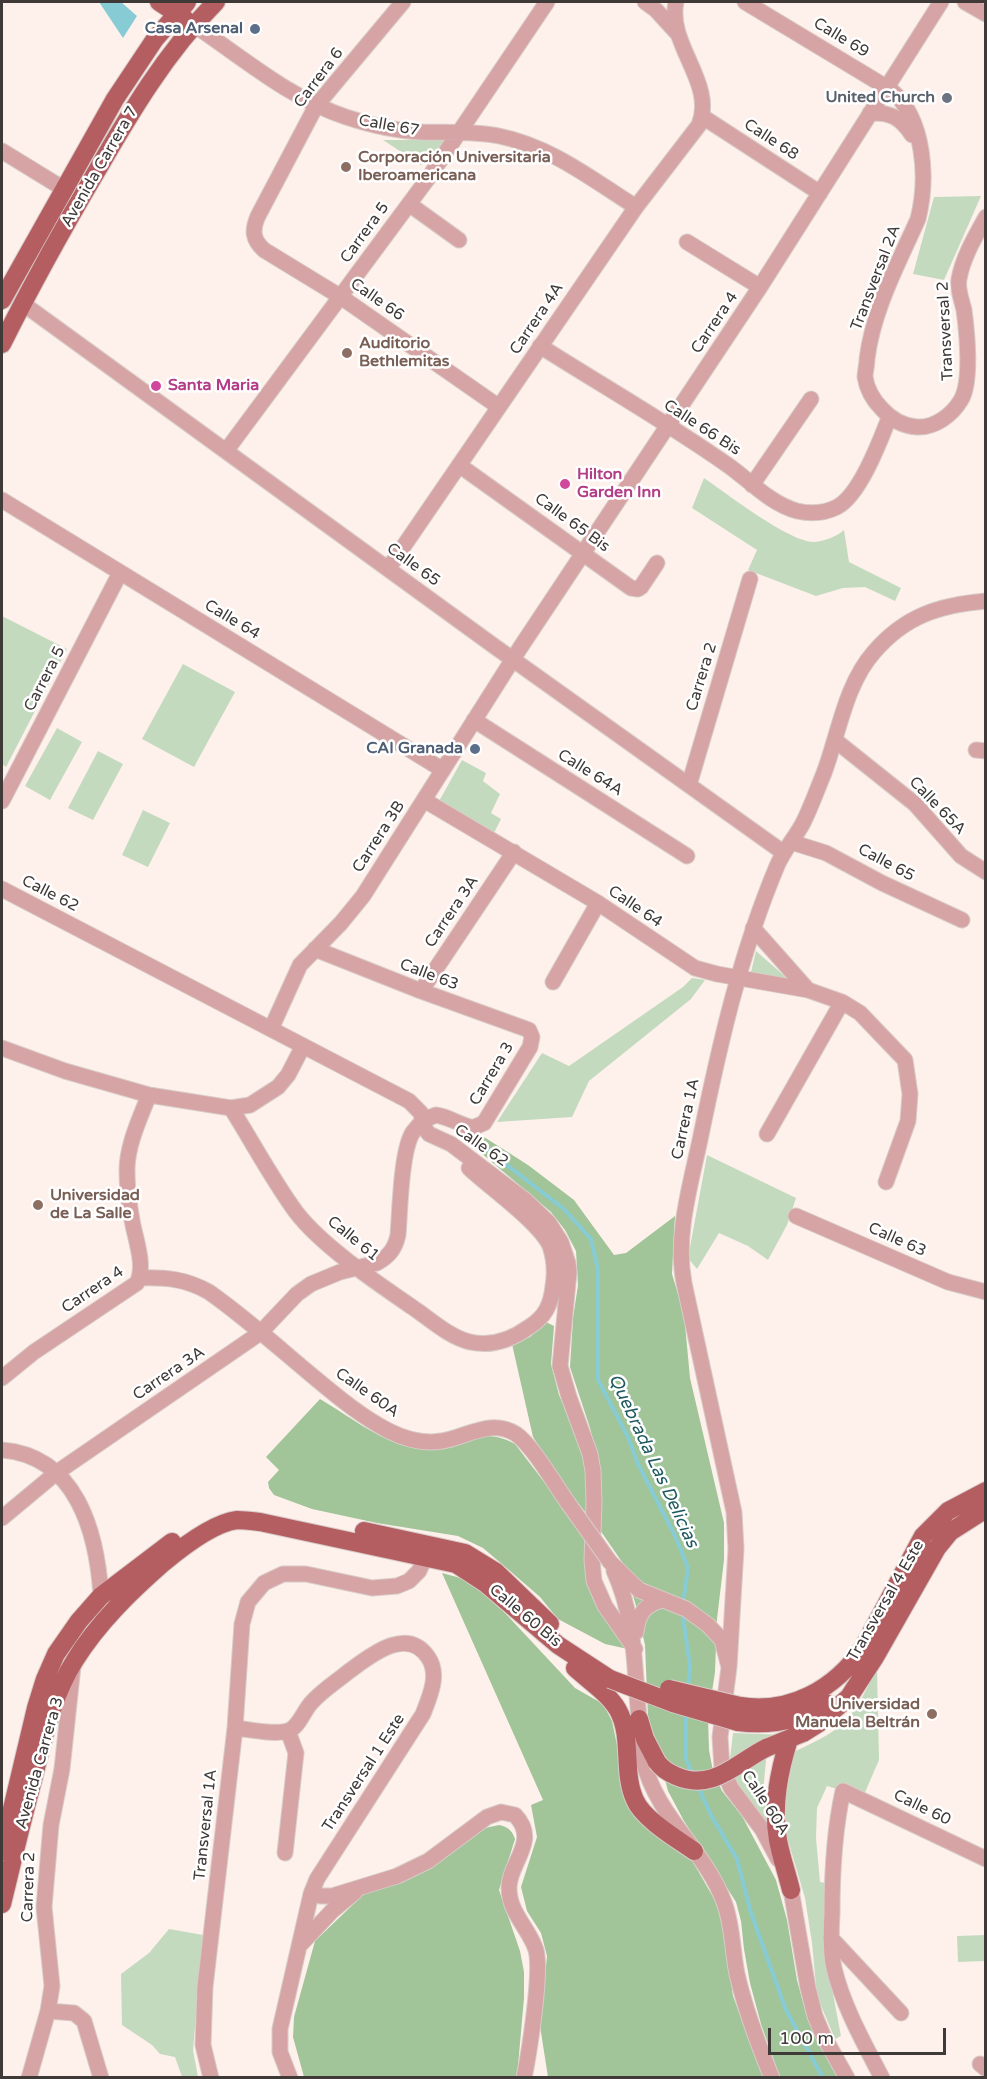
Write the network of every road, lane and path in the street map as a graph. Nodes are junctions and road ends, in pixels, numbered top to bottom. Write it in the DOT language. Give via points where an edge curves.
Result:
graph roads {
  1 [pos="159,2"];
  2 [pos="216,2"];
  3 [pos="403,2"];
  4 [pos="547,2"];
  5 [pos="645,2"];
  6 [pos="676,2"];
  7 [pos="745,2"];
  8 [pos="941,2"];
  9 [pos="965,2"];
  10 [pos="182,7"];
  11 [pos="986,14"];
  12 [pos="194,25"];
  13 [pos="677,33"];
  14 [pos="887,87"];
  15 [pos="316,106"];
  16 [pos="870,113"];
  17 [pos="702,117"];
  18 [pos="457,133"];
  19 [pos="919,144"];
  20 [pos="2,151"];
  21 [pos="64,189"];
  22 [pos="820,193"];
  23 [pos="409,204"];
  24 [pos="636,207"];
  25 [pos="258,216"];
  26 [pos="986,217"];
  27 [pos="459,240"];
  28 [pos="687,242"];
  29 [pos="760,287"];
  30 [pos="340,297"];
  31 [pos="2,300"];
  32 [pos="22,303"];
  33 [pos="2,344"];
  34 [pos="540,346"];
  35 [pos="811,399"];
  36 [pos="499,407"];
  37 [pos="890,418"];
  38 [pos="667,427"];
  39 [pos="226,452"];
  40 [pos="459,465"];
  41 [pos="752,485"];
  42 [pos="2,500"];
  43 [pos="584,552"];
  44 [pos="657,563"];
  45 [pos="388,568"];
  46 [pos="120,573"];
  47 [pos="750,579"];
  48 [pos="986,600"];
  49 [pos="513,660"];
  50 [pos="474,720"];
  51 [pos="836,741"];
  52 [pos="443,770"];
  53 [pos="689,785"];
  54 [pos="424,800"];
  55 [pos="2,801"];
  56 [pos="788,847"];
  57 [pos="514,852"];
  58 [pos="687,856"];
  59 [pos="986,872"];
  60 [pos="2,889"];
  61 [pos="598,903"];
  62 [pos="962,920"];
  63 [pos="753,928"];
  64 [pos="315,949"];
  65 [pos="737,978"];
  66 [pos="553,982"];
  67 [pos="808,990"];
  68 [pos="421,992"];
  69 [pos="842,1002"];
  70 [pos="271,1029"];
  71 [pos="531,1033"];
  72 [pos="303,1046"];
  73 [pos="2,1048"];
  74 [pos="149,1095"];
  75 [pos="231,1108"];
  76 [pos="423,1122"];
  77 [pos="475,1128"];
  78 [pos="767,1134"];
  79 [pos="436,1138"];
  80 [pos="451,1144"];
  81 [pos="405,1160"];
  82 [pos="886,1182"];
  83 [pos="796,1216"];
  84 [pos="358,1268"];
  85 [pos="140,1278"];
  86 [pos="985,1292"];
  87 [pos="260,1333"];
  88 [pos="2,1378"];
  89 [pos="2,1450"];
  90 [pos="56,1473"];
  91 [pos="986,1491"];
  92 [pos="986,1509"];
  93 [pos="2,1518"];
  94 [pos="398,1551"];
  95 [pos="166,1553"];
  96 [pos="421,1556"];
  97 [pos="610,1562"];
  98 [pos="397,1586"];
  99 [pos="101,1596"];
  100 [pos="664,1600"];
  101 [pos="544,1633"];
  102 [pos="635,1642"];
  103 [pos="74,1661"];
  104 [pos="729,1667"];
  105 [pos="845,1670"];
  106 [pos="612,1673"];
  107 [pos="864,1673"];
  108 [pos="739,1714"];
  109 [pos="639,1719"];
  110 [pos="235,1728"];
  111 [pos="288,1731"];
  112 [pos="789,1739"];
  113 [pos="2,1847"];
  114 [pos="694,1851"];
  115 [pos="285,1853"];
  116 [pos="986,1859"];
  117 [pos="360,1888"];
  118 [pos="791,1890"];
  119 [pos="312,1891"];
  120 [pos="2,1904"];
  121 [pos="831,1938"];
  122 [pos="300,1946"];
  123 [pos="48,2011"];
  124 [pos="901,2013"];
  125 [pos="532,2023"];
  126 [pos="29,2078"];
  127 [pos="101,2078"];
  128 [pos="211,2078"];
  129 [pos="290,2078"];
  130 [pos="524,2078"];
  131 [pos="534,2078"];
  132 [pos="772,2078"];
  133 [pos="847,2078"];
  134 [pos="882,2078"];
  1 -- 10 [label="main road, Calle 67"];
  2 -- 12 [label="main road, Avenida Carrera 7"];
  3 -- 15 [label="street, Carrera 6"];
  4 -- 18 [label="street, Carrera 5"];
  5 -- 13 [label="street"];
  6 -- 13 [label="street"];
  7 -- 14 [label="street, Calle 69"];
  8 -- 14 [label="street, Carrera 4"];
  9 -- 11 [label="street"];
  10 -- 12 [label="main road, Calle 67"];
  10 -- 21 [label="main road, Avenida Carrera 7" via="124,83"];
  12 -- 15 [label="street, Calle 67"];
  12 -- 32 [label="main road, Avenida Carrera 7" via="128,117"];
  13 -- 17 [label="street" via="700,88"];
  14 -- 16 [label="street, Carrera 4"];
  14 -- 19 [label="street, Transversal 2A" via="906,107"];
  15 -- 18 [label="street, Calle 67" via="385,127"];
  15 -- 25 [label="street, Carrera 6"];
  16 -- 19 [label="street, Transversal 2A" via="899,118"];
  16 -- 22 [label="street, Carrera 4"];
  17 -- 22 [label="street, Calle 68"];
  17 -- 24 [label="street, Carrera 4A"];
  18 -- 23 [label="street, Carrera 5"];
  18 -- 24 [label="street, Calle 67" via="500,136 540,150"];
  19 -- 37 [label="street, Transversal 2A" via="924,178 922,204 870,336 865,377 871,395"];
  20 -- 21 [label="street"];
  21 -- 31 [label="main road, Avenida Carrera 7"];
  22 -- 29 [label="street, Carrera 4"];
  23 -- 27 [label="street"];
  23 -- 30 [label="street, Carrera 5"];
  24 -- 34 [label="street, Carrera 4A"];
  25 -- 30 [label="street, Calle 66" via="253,232 258,244"];
  26 -- 37 [label="street, Transversal 2" via="968,250 958,281 968,372 961,400 947,417 934,424 918,427"];
  28 -- 29 [label="street"];
  29 -- 38 [label="street, Carrera 4"];
  30 -- 36 [label="street, Calle 66"];
  30 -- 39 [label="street, Carrera 5"];
  32 -- 33 [label="main road, Avenida Carrera 7"];
  32 -- 39 [label="street, Calle 65"];
  34 -- 36 [label="street, Carrera 4A"];
  34 -- 38 [label="street, Calle 66 Bis"];
  35 -- 41 [label="street"];
  36 -- 40 [label="street, Carrera 4A"];
  37 -- 41 [label="street, Calle 66 Bis" via="848,499 838,507 824,512 797,511"];
  38 -- 41 [label="street, Calle 66 Bis"];
  38 -- 43 [label="street, Carrera 4"];
  39 -- 45 [label="street, Calle 65"];
  40 -- 43 [label="street, Calle 65 Bis"];
  40 -- 45 [label="street, Carrera 4A"];
  42 -- 46 [label="street, Calle 64"];
  43 -- 44 [label="street, Calle 65 Bis" via="634,590 644,584"];
  43 -- 49 [label="street, Carrera 4"];
  45 -- 49 [label="street, Calle 65"];
  46 -- 52 [label="street, Calle 64"];
  46 -- 55 [label="street, Carrera 5"];
  47 -- 53 [label="street, Carrera 2"];
  48 -- 51 [label="street, Carrera 1A" via="949,606 910,621 882,644 862,667"];
  49 -- 50 [label="street, Carrera 3B"];
  49 -- 53 [label="street, Calle 65"];
  50 -- 52 [label="street, Carrera 3B"];
  50 -- 58 [label="street, Calle 64A"];
  51 -- 56 [label="street, Carrera 1A" via="803,822"];
  51 -- 59 [label="street, Calle 65A" via="915,804 961,856"];
  52 -- 54 [label="street, Carrera 3B"];
  53 -- 56 [label="street, Calle 65"];
  54 -- 57 [label="street, Calle 64"];
  54 -- 64 [label="street, Carrera 3B" via="351,913"];
  56 -- 62 [label="street, Calle 65" via="826,853"];
  56 -- 63 [label="street, Carrera 1A"];
  57 -- 61 [label="street, Calle 64"];
  57 -- 68 [label="street, Carrera 3A"];
  60 -- 70 [label="street, Calle 62"];
  61 -- 65 [label="street, Calle 64" via="695,968"];
  61 -- 66 [label="street"];
  63 -- 65 [label="street, Carrera 1A"];
  63 -- 67 [label="street, Calle 64"];
  64 -- 68 [label="street, Calle 63"];
  64 -- 70 [label="street, Carrera 3B" via="294,975"];
  65 -- 67 [label="street, Calle 64"];
  65 -- 104 [label="street, Carrera 1A" via="687,1197 680,1250 734,1512 736,1549"];
  67 -- 69 [label="street, Calle 64"];
  68 -- 71 [label="street, Calle 63"];
  69 -- 78 [label="street"];
  69 -- 82 [label="street, Calle 64" via="860,1013 905,1060 910,1094 908,1121"];
  70 -- 72 [label="street, Calle 62"];
  71 -- 77 [label="street, Carrera 3" via="530,1047 484,1123"];
  72 -- 75 [label="street" via="278,1087 250,1105"];
  72 -- 76 [label="street, Calle 62" via="410,1101 421,1113"];
  73 -- 74 [label="street"];
  74 -- 75 [label="street"];
  74 -- 85 [label="street, Carrera 4" via="127,1167"];
  75 -- 84 [label="street, Calle 61" via="296,1212"];
  76 -- 77 [label="street, Carrera 3" via="436,1115"];
  76 -- 79 [label="street, Calle 62"];
  76 -- 81 [label="street" via="412,1133"];
  77 -- 79 [label="street, Carrera 3"];
  79 -- 80 [label="street, Calle 62"];
  79 -- 81 [label="street, Carrera 3" via="419,1144"];
  80 -- 84 [label="street, Calle 61" via="459,1159 533,1224 550,1246 554,1275 544,1316 496,1344 470,1342 454,1336"];
  80 -- 102 [label="street, Calle 62" via="525,1200 561,1242 569,1272 560,1366 593,1471 594,1581 600,1598"];
  81 -- 84 [label="street" via="395,1245 385,1259"];
  83 -- 86 [label="street, Calle 63" via="948,1282"];
  84 -- 87 [label="street, Carrera 3A" via="311,1284"];
  85 -- 87 [label="street, Calle 60A" via="171,1278 197,1285"];
  85 -- 88 [label="street, Carrera 4" via="132,1288 34,1352"];
  87 -- 90 [label="street, Carrera 3A"];
  87 -- 97 [label="street, Calle 60A, bridge" via="347,1405 400,1436 440,1442 489,1427 516,1434"];
  89 -- 90 [label="street" via="27,1455"];
  90 -- 93 [label="street, Carrera 3A"];
  90 -- 99 [label="street" via="86,1517 97,1556"];
  91 -- 105 [label="main road, Transversal 4 Este" via="948,1511 923,1536 863,1648"];
  92 -- 107 [label="main road, Transversal 4 Este" via="950,1532 937,1548"];
  94 -- 95 [label="main road, Calle 60 Bis" via="236,1520"];
  94 -- 96 [label="main road, Calle 60 Bis"];
  94 -- 98 [label="street" via="408,1568 405,1580"];
  95 -- 96 [label="main road, Calle 60 Bis" via="184,1533 216,1515 244,1510 269,1513"];
  95 -- 99 [label="main road, Avenida Carrera 3"];
  95 -- 103 [label="main road, Avenida Carrera 3" via="107,1617"];
  96 -- 98 [label="street" via="409,1581"];
  96 -- 101 [label="main road, Calle 60 Bis" via="445,1560 475,1575"];
  96 -- 106 [label="main road, Calle 60 Bis" via="465,1552 479,1560"];
  97 -- 100 [label="street, Calle 60A" via="639,1590"];
  97 -- 102 [label="street, Calle 60A" via="626,1603"];
  98 -- 110 [label="street, Transversal 1A" via="362,1586 294,1573 264,1583 244,1611"];
  99 -- 113 [label="main road, Avenida Carrera 3" via="65,1641 45,1679"];
  100 -- 102 [label="street" via="644,1609 637,1622"];
  100 -- 104 [label="street, Calle 60A" via="708,1624 726,1648"];
  101 -- 106 [label="main road, Calle 60 Bis" via="579,1660"];
  101 -- 114 [label="main road" via="617,1708 635,1801"];
  102 -- 109 [label="street, Calle 60A"];
  103 -- 120 [label="main road, Avenida Carrera 3" via="46,1730"];
  103 -- 123 [label="street, Carrera 2" via="44,1906 52,1986"];
  104 -- 118 [label="street, Calle 60A" via="720,1737 722,1768 731,1788 762,1829"];
  105 -- 108 [label="main road, Calle 60 Bis" via="796,1702"];
  106 -- 108 [label="main road, Calle 60 Bis, bridge" via="674,1703"];
  107 -- 108 [label="main road, Calle 60 Bis" via="840,1697 811,1714 755,1724"];
  107 -- 112 [label="main road" via="834,1712"];
  109 -- 112 [label="main road, bridge" via="657,1762 681,1778 698,1781 730,1771 766,1748"];
  109 -- 114 [label="street, Calle 60A" via="643,1760 653,1790"];
  110 -- 111 [label="street"];
  110 -- 128 [label="street, Transversal 1A" via="203,2012 203,2046"];
  111 -- 115 [label="street" via="296,1753"];
  111 -- 119 [label="street, Transversal 1 Este" via="323,1691 384,1647 415,1646 432,1665 433,1683 423,1714"];
  112 -- 118 [label="main road" via="778,1776 776,1819"];
  114 -- 132 [label="street, Calle 60A" via="724,1902 733,1933 736,1971"];
  116 -- 121 [label="street, Calle 60" via="843,1791 832,1882"];
  117 -- 119 [label="street" via="325,1896"];
  117 -- 122 [label="street" via="337,1906"];
  117 -- 125 [label="street" via="420,1866 494,1814 509,1813 520,1820 523,1848 509,1887 514,1911 537,1959"];
  118 -- 133 [label="street, Calle 60A" via="815,2016"];
  119 -- 122 [label="street, Transversal 1 Este"];
  121 -- 124 [label="street"];
  121 -- 134 [label="street" via="834,1967 845,2000"];
  122 -- 129 [label="street, Transversal 1 Este" via="280,2029 280,2052"];
  123 -- 126 [label="street, Carrera 2"];
  123 -- 127 [label="street" via="74,2013 84,2021"];
  125 -- 130 [label="street"];
  125 -- 131 [label="street"];
}
